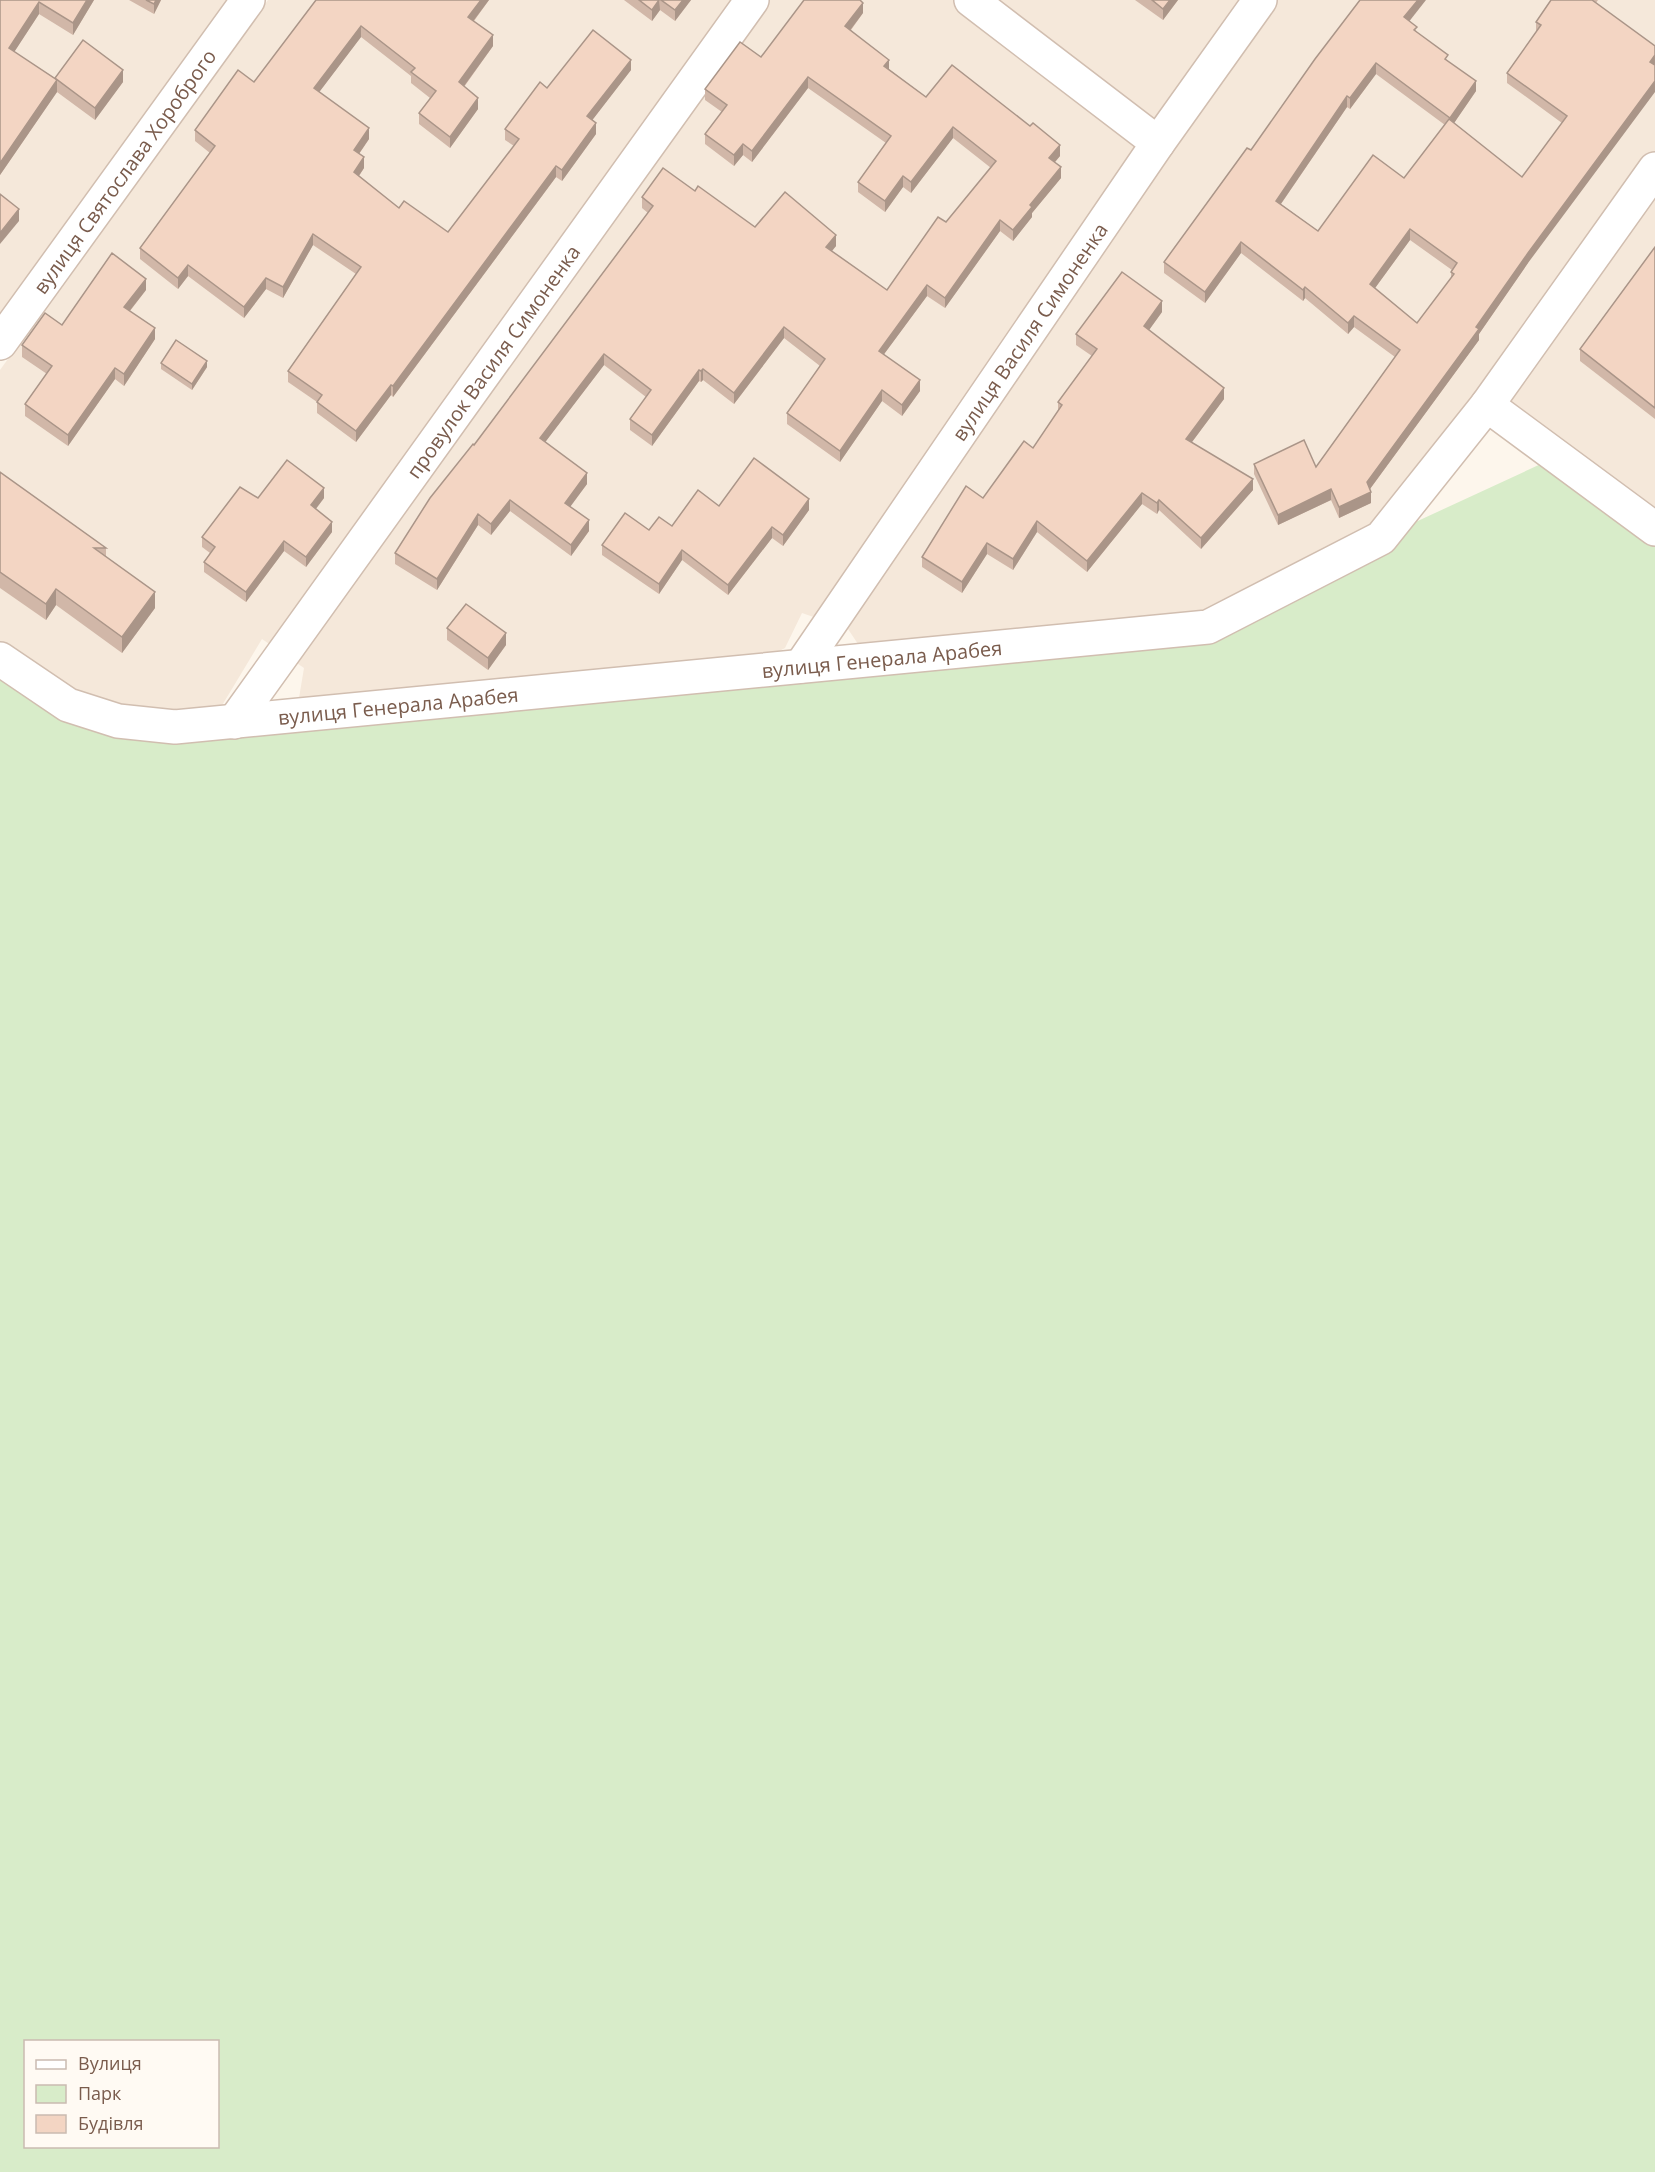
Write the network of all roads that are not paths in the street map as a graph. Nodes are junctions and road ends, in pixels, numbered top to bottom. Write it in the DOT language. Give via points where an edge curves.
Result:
graph roads {
  1 [pos="248,0"];
  2 [pos="752,0"];
  3 [pos="971,0"];
  4 [pos="1260,0"];
  5 [pos="1158,143"];
  6 [pos="1655,169"];
  7 [pos="0,343"];
  8 [pos="1487,405"];
  9 [pos="1655,529"];
  10 [pos="0,659"];
  11 [pos="801,666"];
  12 [pos="234,722"];
  1 -- 7 [label="street, вулиця Святослава Хороброго"];
  2 -- 12 [label="street, провулок Василя Симоненка"];
  3 -- 5 [label="street"];
  4 -- 5 [label="street, вулиця Василя Симоненка"];
  5 -- 11 [label="street, вулиця Василя Симоненка"];
  6 -- 8 [label="street, вулиця Генерала Арабея"];
  8 -- 9 [label="street"];
  8 -- 11 [label="street, вулиця Генерала Арабея" via="1381,538 1208,627"];
  10 -- 12 [label="street, вулиця Генерала Арабея" via="68,705 118,721 175,727"];
  11 -- 12 [label="street, вулиця Генерала Арабея"];
}
